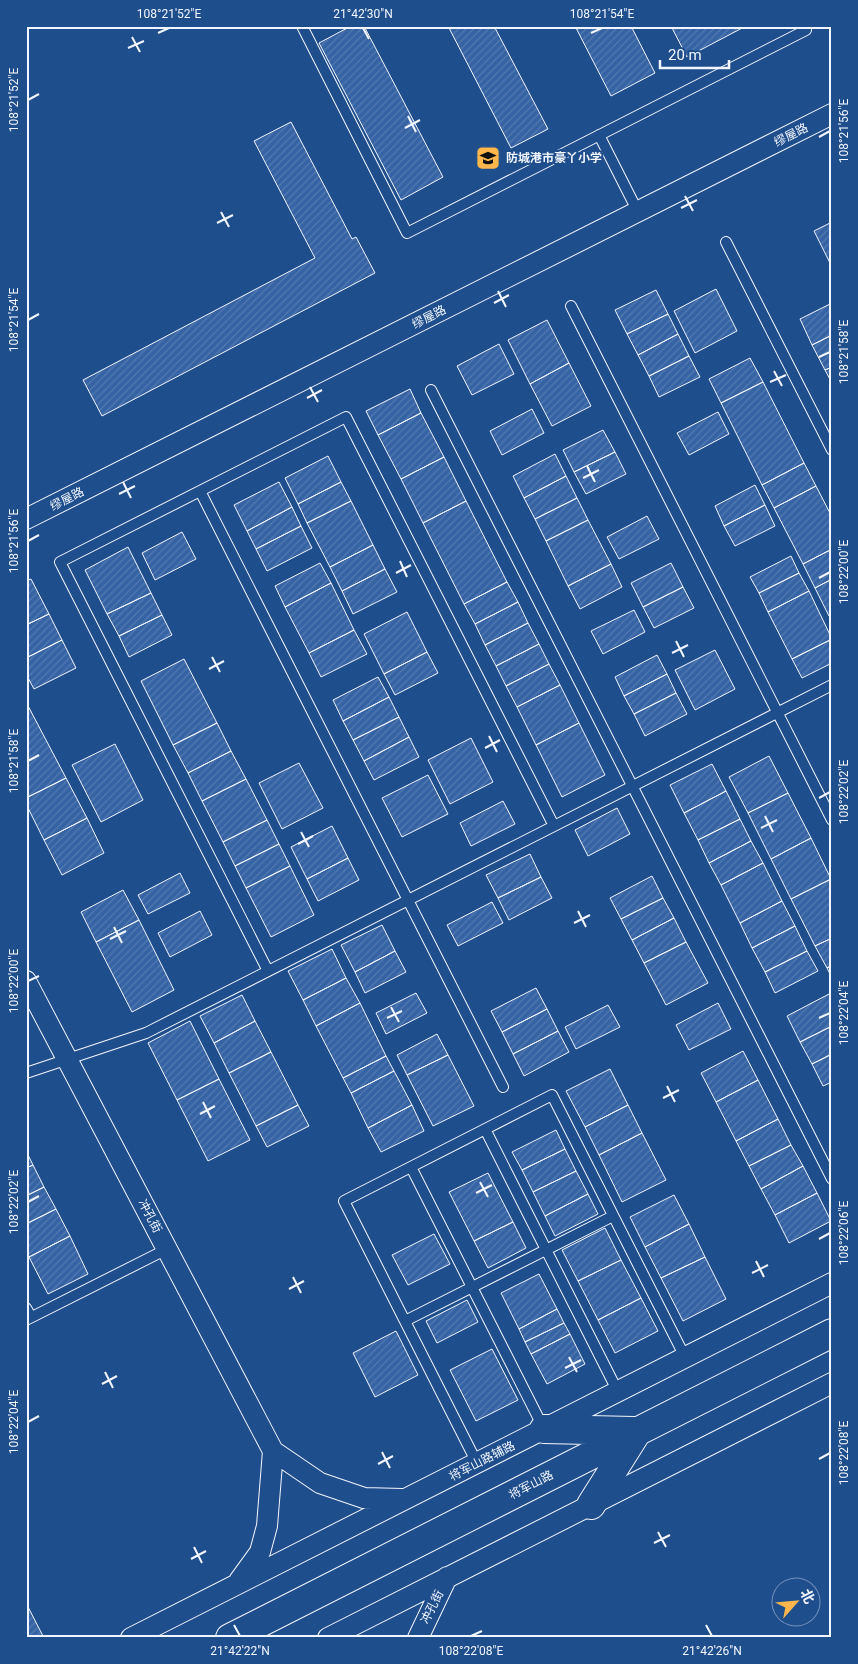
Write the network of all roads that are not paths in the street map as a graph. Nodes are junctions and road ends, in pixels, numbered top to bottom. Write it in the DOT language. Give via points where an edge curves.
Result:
graph roads {
  1 [pos="302,26"];
  2 [pos="804,26"];
  3 [pos="832,114"];
  4 [pos="599,135"];
  5 [pos="638,212"];
  6 [pos="726,242"];
  7 [pos="571,306"];
  8 [pos="430,390"];
  9 [pos="832,450"];
  10 [pos="200,491"];
  11 [pos="26,519"];
  12 [pos="832,685"];
  13 [pos="777,712"];
  14 [pos="632,786"];
  15 [pos="832,820"];
  16 [pos="554,826"];
  17 [pos="408,900"];
  18 [pos="268,971"];
  19 [pos="26,980"];
  20 [pos="68,1059"];
  21 [pos="26,1073"];
  22 [pos="503,1087"];
  23 [pos="485,1130"];
  24 [pos="412,1167"];
  25 [pos="832,1180"];
  26 [pos="613,1216"];
  27 [pos="167,1249"];
  28 [pos="546,1250"];
  29 [pos="832,1283"];
  30 [pos="472,1287"];
  31 [pos="28,1315"];
  32 [pos="405,1321"];
  33 [pos="832,1333"];
  34 [pos="685,1358"];
  35 [pos="832,1383"];
  36 [pos="618,1392"];
  37 [pos="544,1429"];
  38 [pos="638,1431"];
  39 [pos="273,1451"];
  40 [pos="476,1463"];
  41 [pos="406,1499"];
  42 [pos="591,1505"];
  43 [pos="447,1578"];
  44 [pos="236,1585"];
  45 [pos="131,1638"];
  46 [pos="230,1638"];
  47 [pos="328,1638"];
  48 [pos="418,1638"];
  1 -- 4 [label="lane" via="407,233"];
  2 -- 4 [label="lane" via="806,30"];
  3 -- 5 [label="street, 缪屋路"];
  4 -- 5 [label="lane"];
  5 -- 11 [label="street, 缪屋路"];
  6 -- 9 [label="lane"];
  7 -- 13 [label="lane"];
  8 -- 14 [label="lane"];
  10 -- 16 [label="lane" via="346,417"];
  10 -- 17 [label="lane"];
  10 -- 18 [label="lane" via="60,562"];
  12 -- 13 [label="lane"];
  13 -- 14 [label="lane"];
  13 -- 15 [label="lane"];
  14 -- 16 [label="lane"];
  14 -- 25 [label="lane"];
  16 -- 17 [label="lane"];
  17 -- 18 [label="lane"];
  17 -- 22 [label="lane"];
  18 -- 20 [label="lane" via="146,1033"];
  19 -- 20 [label="street, 冲孔街"];
  20 -- 21 [label="lane"];
  20 -- 27 [label="street, 冲孔街"];
  23 -- 24 [label="lane"];
  23 -- 26 [label="lane" via="552,1095"];
  23 -- 28 [label="lane"];
  24 -- 30 [label="lane"];
  24 -- 32 [label="lane" via="344,1201"];
  26 -- 28 [label="lane"];
  26 -- 34 [label="lane"];
  27 -- 31 [label="lane"];
  27 -- 39 [label="street, 冲孔街"];
  28 -- 30 [label="lane"];
  28 -- 36 [label="lane"];
  29 -- 34 [label="street, 将军山路辅路"];
  30 -- 32 [label="lane"];
  30 -- 37 [label="lane"];
  32 -- 40 [label="lane"];
  33 -- 38 [label="street, 将军山路"];
  34 -- 36 [label="street, 将军山路辅路"];
  35 -- 42 [label="street"];
  36 -- 37 [label="street, 将军山路辅路"];
  37 -- 38 [label="street"];
  37 -- 40 [label="street, 将军山路辅路"];
  38 -- 42 [label="street"];
  38 -- 46 [label="street, 将军山路"];
  39 -- 41 [label="street, 冲孔街" via="320,1484 364,1498"];
  39 -- 44 [label="street" via="267,1526 260,1552"];
  40 -- 41 [label="street, 将军山路辅路"];
  41 -- 44 [label="street, 将军山路辅路"];
  42 -- 43 [label="street"];
  43 -- 47 [label="street"];
  43 -- 48 [label="street, 冲孔街"];
  44 -- 45 [label="street, 将军山路辅路"];
}
